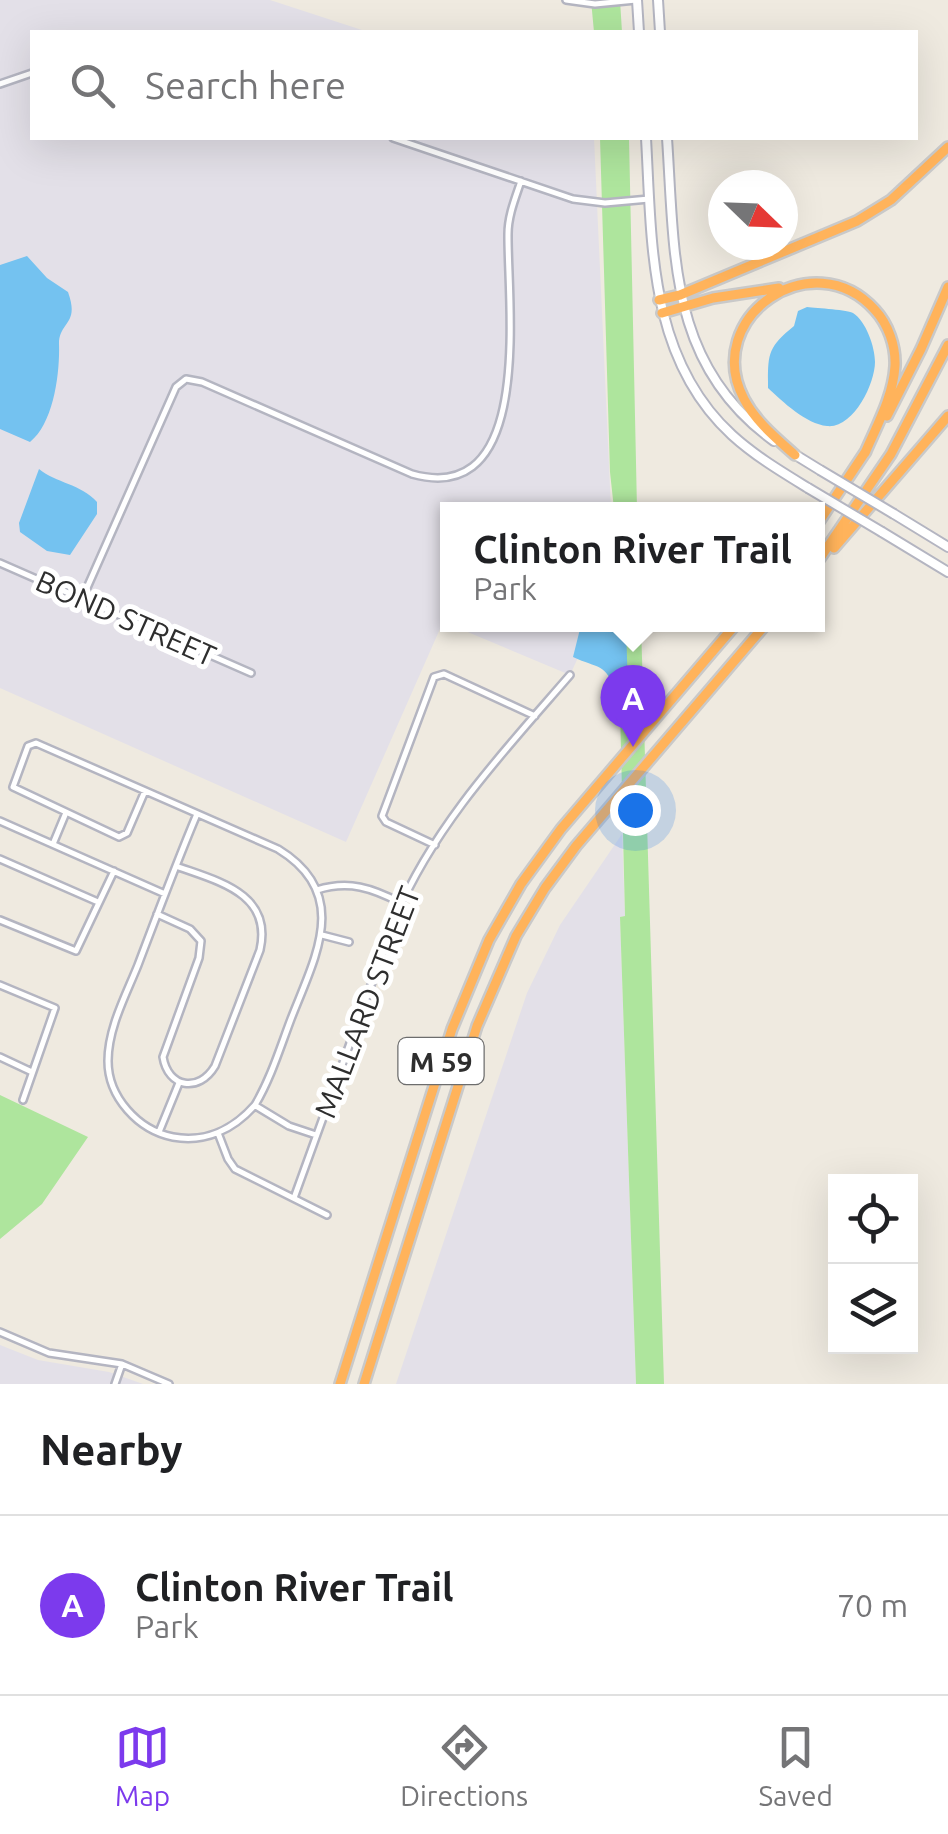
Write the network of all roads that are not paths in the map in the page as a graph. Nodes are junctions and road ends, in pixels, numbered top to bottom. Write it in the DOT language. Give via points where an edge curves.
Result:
graph roads {
  1 [pos="566,0"];
  2 [pos="636,0"];
  3 [pos="658,0"];
  4 [pos="639,30"];
  5 [pos="660,30"];
  6 [pos="30,74"];
  7 [pos="0,84"];
  8 [pos="399,140"];
  9 [pos="648,140"];
  10 [pos="666,140"];
  11 [pos="948,148"];
  12 [pos="521,182"];
  13 [pos="650,199"];
  14 [pos="791,287"];
  15 [pos="948,287"];
  16 [pos="659,300"];
  17 [pos="681,300"];
  18 [pos="662,313"];
  19 [pos="948,345"];
  20 [pos="948,416"];
  21 [pos="865,453"];
  22 [pos="795,455"];
  23 [pos="825,513"];
  24 [pos="948,547"];
  25 [pos="825,553"];
  26 [pos="825,556"];
  27 [pos="0,563"];
  28 [pos="948,572"];
  29 [pos="82,599"];
  30 [pos="729,632"];
  31 [pos="759,632"];
  32 [pos="251,673"];
  33 [pos="570,675"];
  34 [pos="534,716"];
  35 [pos="144,791"];
  36 [pos="66,814"];
  37 [pos="197,814"];
  38 [pos="0,821"];
  39 [pos="53,844"];
  40 [pos="435,845"];
  41 [pos="0,859"];
  42 [pos="176,866"];
  43 [pos="114,871"];
  44 [pos="317,890"];
  45 [pos="165,894"];
  46 [pos="99,903"];
  47 [pos="401,903"];
  48 [pos="157,914"];
  49 [pos="0,920"];
  50 [pos="322,935"];
  51 [pos="348,942"];
  52 [pos="0,984"];
  53 [pos="0,1058"];
  54 [pos="32,1072"];
  55 [pos="179,1083"];
  56 [pos="23,1100"];
  57 [pos="255,1105"];
  58 [pos="159,1132"];
  59 [pos="218,1133"];
  60 [pos="316,1135"];
  61 [pos="294,1198"];
  62 [pos="328,1214"];
  63 [pos="0,1332"];
  64 [pos="122,1364"];
  65 [pos="115,1384"];
  66 [pos="169,1384"];
  67 [pos="340,1384"];
  68 [pos="366,1384"];
  1 -- 2 [label="street"];
  2 -- 4 [label="main road"];
  3 -- 5 [label="main road"];
  6 -- 7 [label="street"];
  8 -- 12 [label="street"];
  9 -- 13 [label="main road"];
  10 -- 17 [label="main road"];
  11 -- 17 [label="highway" via="857,221"];
  12 -- 13 [label="street" via="584,201"];
  12 -- 29 [label="street" via="508,232 507,385 494,436 475,463 448,477 412,474 186,378 176,387"];
  13 -- 16 [label="main road"];
  14 -- 17 [label="highway"];
  14 -- 21 [label="highway" via="816,283 848,290 874,308 886,327 894,373"];
  14 -- 22 [label="highway" via="750,316 735,368 751,411"];
  15 -- 21 [label="highway"];
  16 -- 17 [label="highway"];
  16 -- 18 [label="main road"];
  17 -- 18 [label="highway"];
  17 -- 22 [label="main road" via="696,348 718,385 746,418"];
  18 -- 28 [label="main road, bridge" via="681,366 710,411 750,450"];
  19 -- 25 [label="highway" via="891,454"];
  20 -- 26 [label="highway"];
  21 -- 23 [label="highway"];
  22 -- 24 [label="main road, bridge"];
  27 -- 29 [label="street, BOND STREET"];
  29 -- 32 [label="street, BOND STREET"];
  30 -- 67 [label="highway, M 59" via="539,858 474,970"];
  31 -- 68 [label="highway, M 59" via="545,888 497,976"];
  33 -- 34 [label="street, MALLARD STREET"];
  34 -- 40 [label="street, MALLARD STREET"];
  34 -- 40 [label="street" via="444,674 434,677 382,816"];
  35 -- 36 [label="street" via="124,837"];
  35 -- 36 [label="street" via="32,742 13,787"];
  35 -- 37 [label="street"];
  36 -- 39 [label="street"];
  37 -- 42 [label="street"];
  37 -- 44 [label="street" via="292,858"];
  38 -- 39 [label="street"];
  39 -- 43 [label="street"];
  40 -- 47 [label="street, MALLARD STREET"];
  41 -- 46 [label="street"];
  42 -- 45 [label="street"];
  42 -- 55 [label="street" via="241,893 262,934 215,1066 200,1082"];
  43 -- 45 [label="street"];
  43 -- 46 [label="street"];
  44 -- 47 [label="street" via="350,884"];
  44 -- 50 [label="street"];
  45 -- 48 [label="street"];
  46 -- 49 [label="street" via="76,950"];
  47 -- 60 [label="street, MALLARD STREET"];
  48 -- 55 [label="street" via="201,941 164,1052 165,1068"];
  48 -- 58 [label="street" via="115,1023 108,1060 124,1106"];
  50 -- 51 [label="street"];
  50 -- 57 [label="street"];
  52 -- 54 [label="street" via="55,1008"];
  53 -- 54 [label="street"];
  54 -- 56 [label="street"];
  55 -- 58 [label="street"];
  57 -- 59 [label="street"];
  57 -- 60 [label="street"];
  58 -- 59 [label="street" via="182,1138"];
  59 -- 61 [label="street" via="235,1169"];
  60 -- 61 [label="street, MALLARD STREET"];
  61 -- 62 [label="street"];
  63 -- 64 [label="street" via="59,1356"];
  64 -- 65 [label="street"];
  64 -- 66 [label="street"];
}
